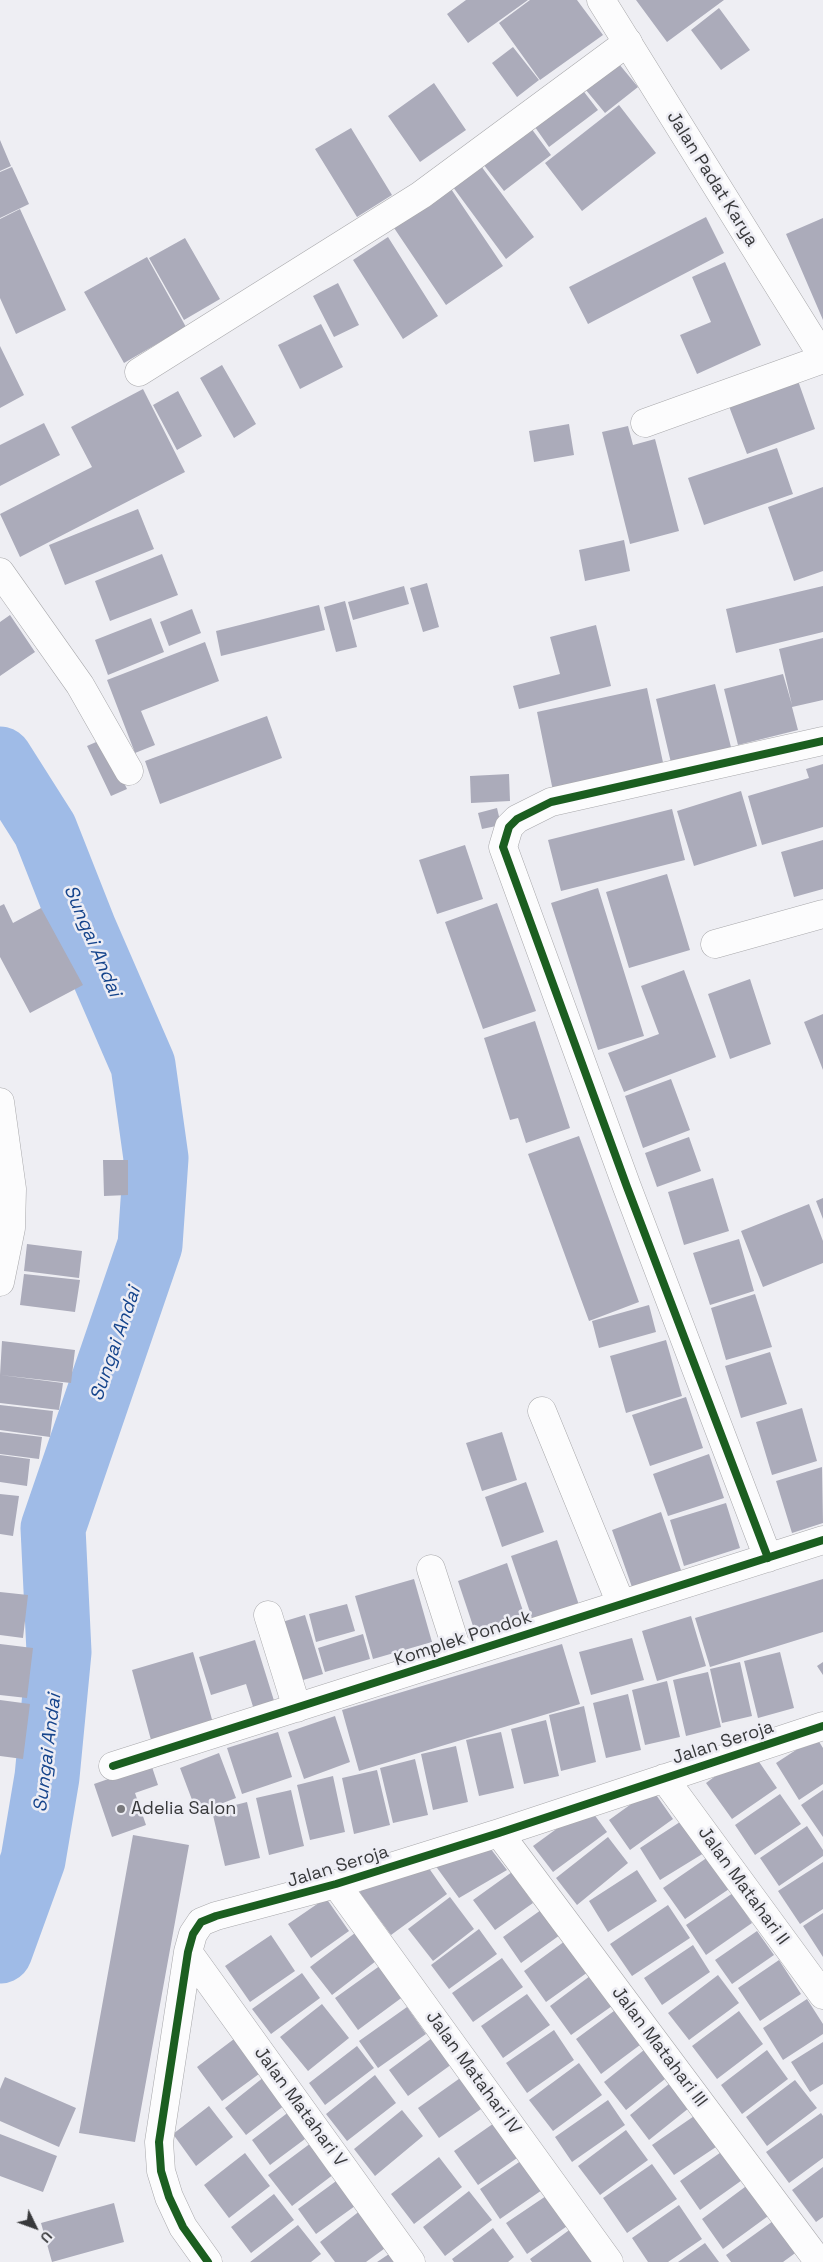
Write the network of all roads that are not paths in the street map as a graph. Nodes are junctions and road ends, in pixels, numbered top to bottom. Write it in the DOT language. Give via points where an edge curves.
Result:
graph roads {
  1 [pos="601,0"];
  2 [pos="628,42"];
  3 [pos="823,358"];
  4 [pos="139,372"];
  5 [pos="645,423"];
  6 [pos="0,572"];
  7 [pos="823,741"];
  8 [pos="129,771"];
  9 [pos="823,914"];
  10 [pos="714,944"];
  11 [pos="0,1102"];
  12 [pos="0,1282"];
  13 [pos="542,1411"];
  14 [pos="823,1540"];
  15 [pos="768,1558"];
  16 [pos="432,1568"];
  17 [pos="622,1604"];
  18 [pos="268,1615"];
  19 [pos="459,1656"];
  20 [pos="297,1708"];
  21 [pos="823,1726"];
  22 [pos="113,1766"];
  23 [pos="664,1778"];
  24 [pos="499,1833"];
  25 [pos="336,1884"];
  26 [pos="188,1952"];
  27 [pos="823,1995"];
  28 [pos="208,2262"];
  29 [pos="411,2262"];
  30 [pos="610,2262"];
  31 [pos="820,2262"];
  1 -- 2 [label="street, Jalan Padat Karya"];
  2 -- 3 [label="street, Jalan Padat Karya"];
  2 -- 4 [label="street" via="421,195"];
  3 -- 5 [label="street"];
  6 -- 8 [label="street" via="80,685"];
  7 -- 15 [label="street" via="551,802 517,819 509,827 503,847 627,1187"];
  9 -- 10 [label="street"];
  11 -- 12 [label="street" via="12,1190 11,1228"];
  13 -- 17 [label="street"];
  14 -- 15 [label="street, Komplek Pondok"];
  15 -- 17 [label="street, Komplek Pondok"];
  16 -- 19 [label="street"];
  17 -- 19 [label="street, Komplek Pondok"];
  18 -- 20 [label="street"];
  19 -- 20 [label="street, Komplek Pondok"];
  20 -- 22 [label="street, Komplek Pondok"];
  21 -- 23 [label="street, Jalan Seroja"];
  23 -- 24 [label="street, Jalan Seroja"];
  23 -- 27 [label="street, Jalan Matahari II"];
  24 -- 25 [label="street, Jalan Seroja"];
  24 -- 31 [label="street, Jalan Matahari III"];
  25 -- 26 [label="street, Jalan Seroja" via="201,1922 193,1934"];
  25 -- 30 [label="street, Jalan Matahari IV"];
  26 -- 28 [label="street, Jalan Seroja" via="159,2142 161,2171 169,2197 183,2227"];
  26 -- 29 [label="street, Jalan Matahari V"];
}
